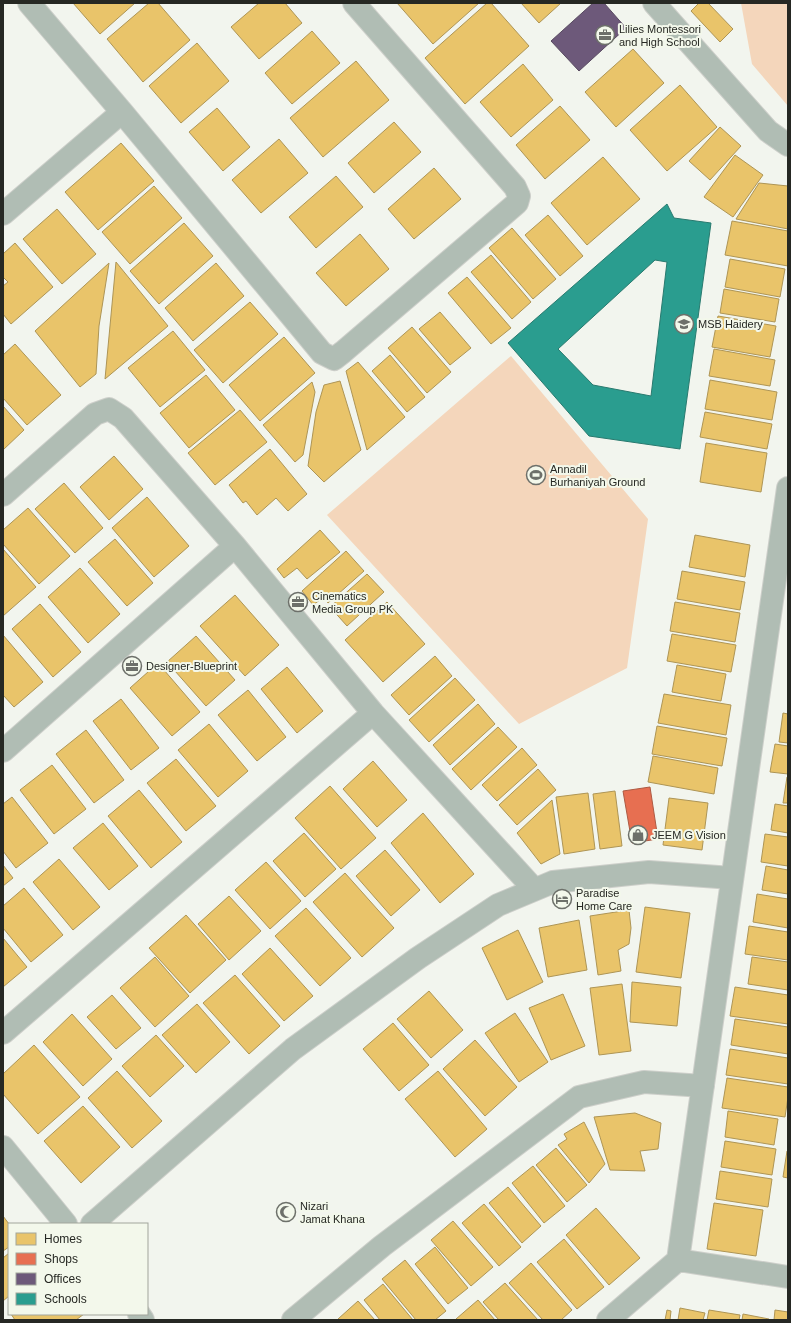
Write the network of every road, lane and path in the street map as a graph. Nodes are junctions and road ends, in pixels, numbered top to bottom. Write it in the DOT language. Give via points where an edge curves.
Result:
graph roads {
  1 [pos="29,3"];
  2 [pos="354,3"];
  3 [pos="654,3"];
  4 [pos="122,112"];
  5 [pos="788,144"];
  6 [pos="3,214"];
  7 [pos="3,495"];
  8 [pos="787,499"];
  9 [pos="235,546"];
  10 [pos="373,714"];
  11 [pos="3,751"];
  12 [pos="732,878"];
  13 [pos="534,889"];
  14 [pos="3,1033"];
  15 [pos="703,1086"];
  16 [pos="6,1158"];
  17 [pos="65,1223"];
  18 [pos="93,1223"];
  19 [pos="678,1260"];
  20 [pos="788,1278"];
  21 [pos="293,1320"];
  22 [pos="608,1320"];
  1 -- 4 [label="street"];
  2 -- 4 [label="street" via="515,187 519,196 517,203 334,359 322,353"];
  3 -- 5 [label="street" via="768,131"];
  4 -- 6 [label="street"];
  7 -- 9 [label="street" via="95,414 109,409 123,418"];
  8 -- 12 [label="street"];
  9 -- 10 [label="street"];
  9 -- 11 [label="street"];
  10 -- 13 [label="street"];
  10 -- 14 [label="street"];
  12 -- 13 [label="street" via="649,872 552,882"];
  12 -- 15 [label="street"];
  13 -- 18 [label="street" via="498,905 418,958 293,1049"];
  15 -- 19 [label="street"];
  15 -- 21 [label="street" via="644,1082 579,1097 382,1246"];
  16 -- 17 [label="street"];
  19 -- 20 [label="street"];
  19 -- 22 [label="street"];
}
